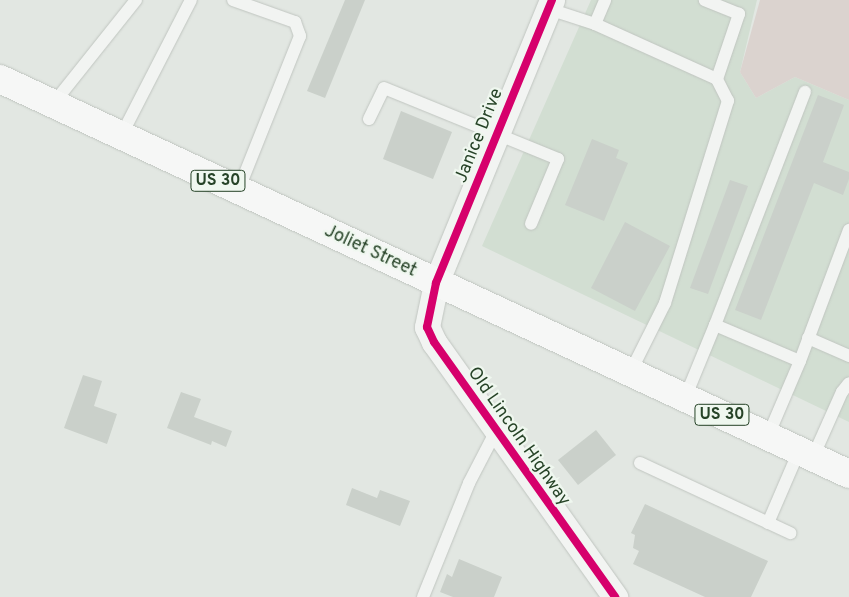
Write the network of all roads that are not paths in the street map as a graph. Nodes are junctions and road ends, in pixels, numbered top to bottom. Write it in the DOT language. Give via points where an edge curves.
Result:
graph roads {
  1 [pos="136,0"];
  2 [pos="191,0"];
  3 [pos="233,0"];
  4 [pos="605,0"];
  5 [pos="705,0"];
  6 [pos="551,4"];
  7 [pos="594,24"];
  8 [pos="0,79"];
  9 [pos="716,79"];
  10 [pos="805,92"];
  11 [pos="53,104"];
  12 [pos="370,119"];
  13 [pos="497,134"];
  14 [pos="121,136"];
  15 [pos="238,191"];
  16 [pos="531,224"];
  17 [pos="849,230"];
  18 [pos="436,283"];
  19 [pos="715,325"];
  20 [pos="808,338"];
  21 [pos="849,356"];
  22 [pos="800,361"];
  23 [pos="630,373"];
  24 [pos="847,390"];
  25 [pos="685,398"];
  26 [pos="496,431"];
  27 [pos="768,436"];
  28 [pos="806,454"];
  29 [pos="640,463"];
  30 [pos="849,474"];
  31 [pos="768,523"];
  32 [pos="790,533"];
  33 [pos="423,597"];
  34 [pos="615,597"];
  1 -- 11 [label="lane"];
  2 -- 14 [label="lane"];
  3 -- 15 [label="lane" via="295,22 300,36"];
  4 -- 7 [label="lane"];
  5 -- 9 [label="lane" via="739,14"];
  6 -- 7 [label="lane"];
  6 -- 13 [label="street, Janice Drive"];
  7 -- 9 [label="lane"];
  8 -- 11 [label="main road, Joliet Street / US 30"];
  9 -- 23 [label="lane" via="728,101 665,303"];
  10 -- 19 [label="lane"];
  11 -- 14 [label="main road, Joliet Street / US 30"];
  12 -- 13 [label="lane" via="384,88"];
  13 -- 16 [label="lane" via="558,160"];
  13 -- 18 [label="street, Janice Drive"];
  14 -- 15 [label="main road, Joliet Street / US 30"];
  15 -- 18 [label="main road, Joliet Street / US 30"];
  17 -- 20 [label="lane"];
  18 -- 23 [label="main road, Joliet Street / US 30"];
  18 -- 26 [label="street, Old Lincoln Highway" via="427,327"];
  19 -- 22 [label="lane"];
  19 -- 25 [label="lane"];
  20 -- 21 [label="lane"];
  20 -- 22 [label="lane"];
  22 -- 27 [label="lane"];
  23 -- 25 [label="main road, Joliet Street / US 30"];
  24 -- 28 [label="lane"];
  25 -- 27 [label="main road, Joliet Street / US 30"];
  26 -- 33 [label="lane" via="469,483"];
  26 -- 34 [label="street, Old Lincoln Highway"];
  27 -- 28 [label="main road, Joliet Street / US 30"];
  28 -- 30 [label="main road, Joliet Street / US 30"];
  28 -- 31 [label="lane"];
  29 -- 31 [label="lane"];
  31 -- 32 [label="lane"];
}
